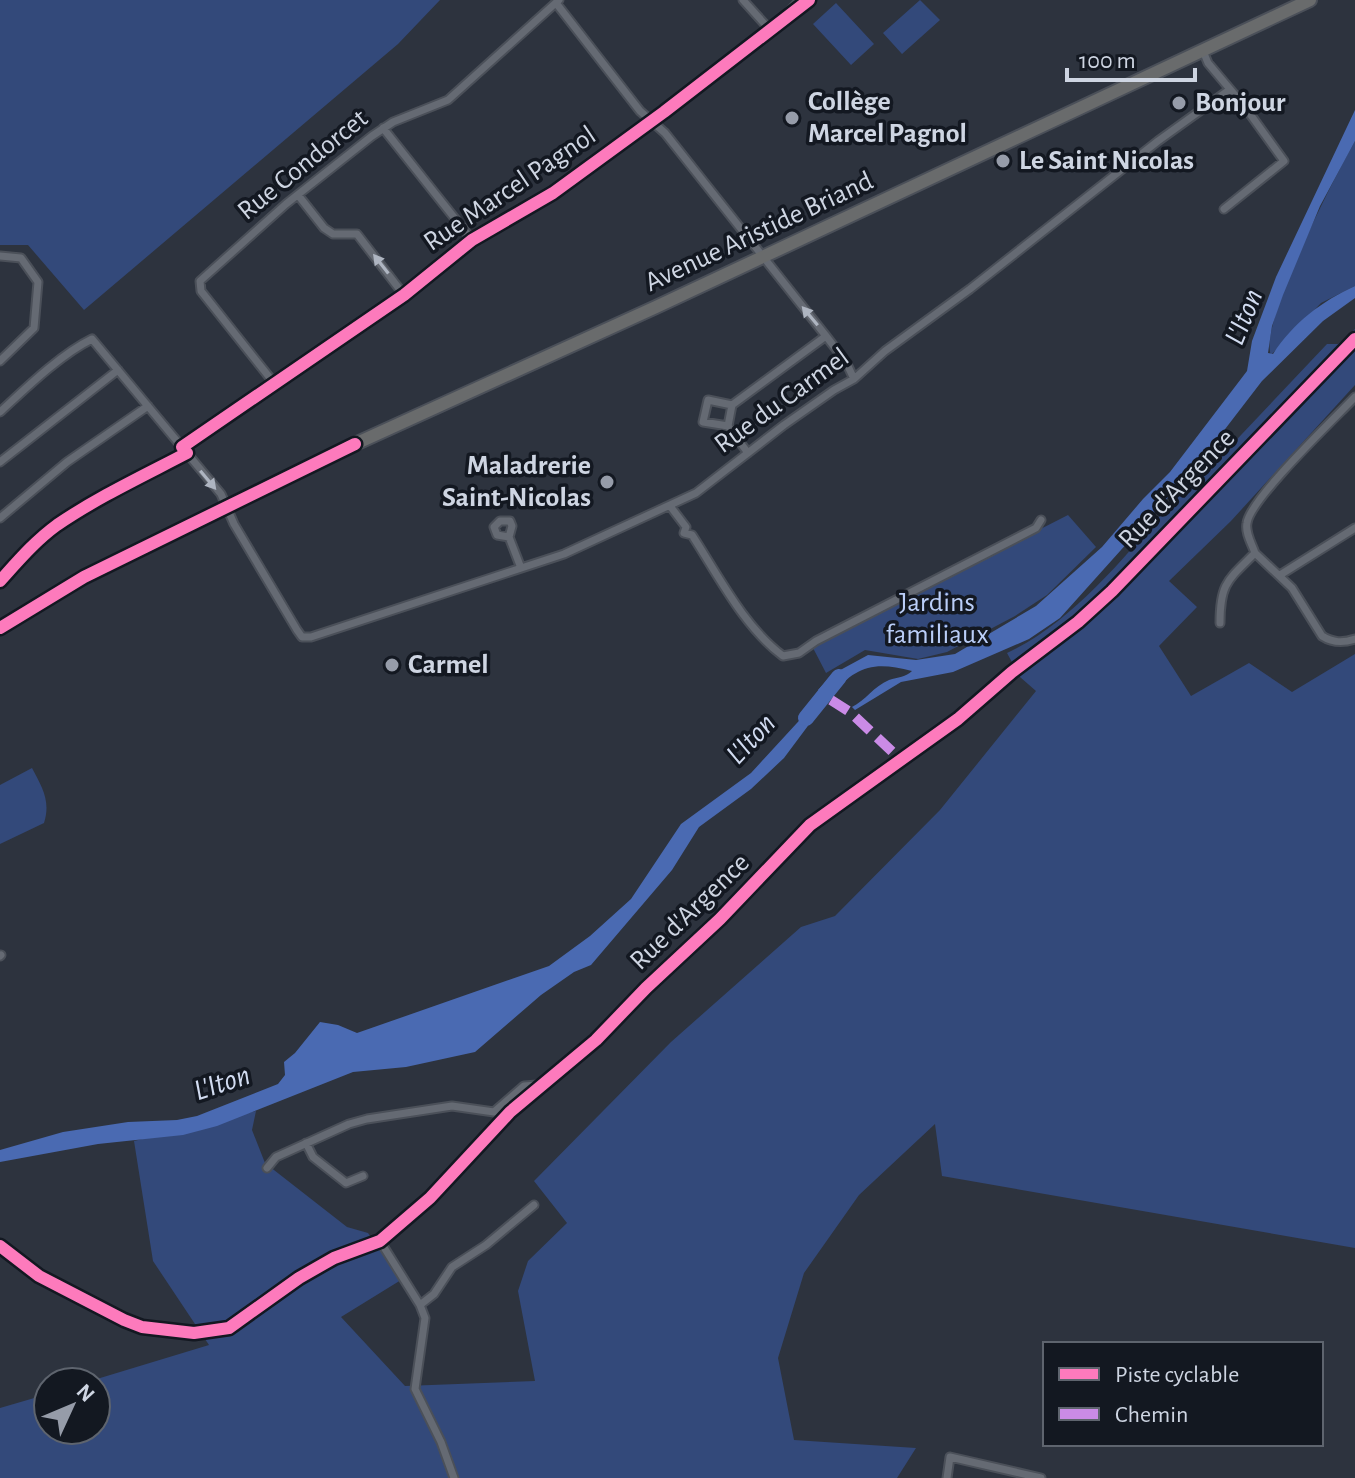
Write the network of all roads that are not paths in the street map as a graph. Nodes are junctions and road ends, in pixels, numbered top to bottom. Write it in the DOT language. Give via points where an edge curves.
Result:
graph roads {
  1 [pos="743,0"];
  2 [pos="800,0"];
  3 [pos="809,0"];
  4 [pos="1309,0"];
  5 [pos="557,1"];
  6 [pos="783,20"];
  7 [pos="770,30"];
  8 [pos="1203,51"];
  9 [pos="1229,90"];
  10 [pos="650,122"];
  11 [pos="383,128"];
  12 [pos="298,195"];
  13 [pos="1224,209"];
  14 [pos="472,240"];
  15 [pos="0,256"];
  16 [pos="761,257"];
  17 [pos="404,295"];
  18 [pos="826,336"];
  19 [pos="1355,339"];
  20 [pos="0,361"];
  21 [pos="118,370"];
  22 [pos="854,379"];
  23 [pos="274,383"];
  24 [pos="1355,397"];
  25 [pos="732,405"];
  26 [pos="148,406"];
  27 [pos="0,412"];
  28 [pos="728,426"];
  29 [pos="184,450"];
  30 [pos="748,453"];
  31 [pos="0,462"];
  32 [pos="670,506"];
  33 [pos="227,508"];
  34 [pos="0,518"];
  35 [pos="1041,520"];
  36 [pos="1355,528"];
  37 [pos="509,537"];
  38 [pos="1255,553"];
  39 [pos="521,568"];
  40 [pos="1280,575"];
  41 [pos="0,580"];
  42 [pos="1220,623"];
  43 [pos="0,628"];
  44 [pos="1355,639"];
  45 [pos="540,1085"];
  46 [pos="306,1143"];
  47 [pos="267,1168"];
  48 [pos="363,1176"];
  49 [pos="534,1205"];
  50 [pos="380,1241"];
  51 [pos="0,1246"];
  52 [pos="420,1305"];
  53 [pos="454,1478"];
  54 [pos="947,1478"];
  55 [pos="1041,1478"];
  1 -- 7 [label="street"];
  2 -- 6 [label="street, Rue Marcel Pagnol"];
  3 -- 6 [label="street, Rue Marcel Pagnol"];
  4 -- 8 [label="main road, Avenue Aristide Briand"];
  5 -- 10 [label="street"];
  5 -- 11 [label="street, Rue Condorcet" via="448,100"];
  6 -- 7 [label="street, Rue Marcel Pagnol"];
  7 -- 10 [label="street, Rue Marcel Pagnol"];
  8 -- 9 [label="street"];
  8 -- 16 [label="main road, Avenue Aristide Briand"];
  9 -- 13 [label="street" via="1284,161"];
  9 -- 22 [label="street, Rue du Carmel"];
  10 -- 14 [label="street, Rue Marcel Pagnol" via="553,193"];
  10 -- 16 [label="street" via="665,133"];
  11 -- 12 [label="street, Rue Condorcet"];
  11 -- 14 [label="street"];
  17 -- 12 [label="street, one-way" via="357,234 333,234"];
  12 -- 23 [label="street, Rue Condorcet" via="198,285"];
  14 -- 17 [label="street, Rue Marcel Pagnol"];
  15 -- 20 [label="street" via="21,258 38,282 34,328"];
  18 -- 16 [label="street, one-way"];
  16 -- 33 [label="main road, Avenue Aristide Briand"];
  17 -- 23 [label="street, Rue Marcel Pagnol"];
  18 -- 22 [label="street"];
  18 -- 25 [label="street"];
  19 -- 45 [label="street, Rue d'Argence" via="1089,612 958,719 818,819 596,1040"];
  21 -- 26 [label="street"];
  21 -- 27 [label="street" via="92,339"];
  21 -- 31 [label="street"];
  22 -- 30 [label="street, Rue du Carmel"];
  23 -- 29 [label="street, Rue Marcel Pagnol"];
  24 -- 38 [label="street" via="1247,520"];
  25 -- 28 [label="street"];
  25 -- 28 [label="street" via="708,400 703,422"];
  26 -- 29 [label="street"];
  26 -- 34 [label="street" via="67,462"];
  28 -- 30 [label="street"];
  29 -- 33 [label="street, one-way"];
  29 -- 41 [label="street, Rue Marcel Pagnol" via="56,526"];
  30 -- 32 [label="street, Rue du Carmel"];
  32 -- 35 [label="street" via="752,624 783,656 799,653 1036,528"];
  32 -- 39 [label="street, Rue du Carmel"];
  33 -- 39 [label="street, Rue du Carmel" via="302,637"];
  33 -- 43 [label="main road, Avenue Aristide Briand" via="84,577"];
  36 -- 40 [label="street"];
  37 -- 39 [label="street"];
  38 -- 40 [label="street"];
  38 -- 42 [label="street" via="1225,583"];
  40 -- 44 [label="street" via="1322,636 1344,643"];
  45 -- 46 [label="street" via="524,1086 494,1112 452,1106 367,1119"];
  45 -- 50 [label="street, Rue d'Argence" via="430,1198"];
  46 -- 47 [label="street" via="276,1157"];
  46 -- 48 [label="street" via="313,1157 346,1183"];
  49 -- 52 [label="street" via="452,1267"];
  50 -- 51 [label="street, Rue d'Argence" via="299,1278 239,1323 194,1333 124,1320 39,1276"];
  50 -- 52 [label="street"];
  52 -- 53 [label="street" via="424,1335 415,1389"];
  54 -- 55 [label="street" via="950,1457"];
}
